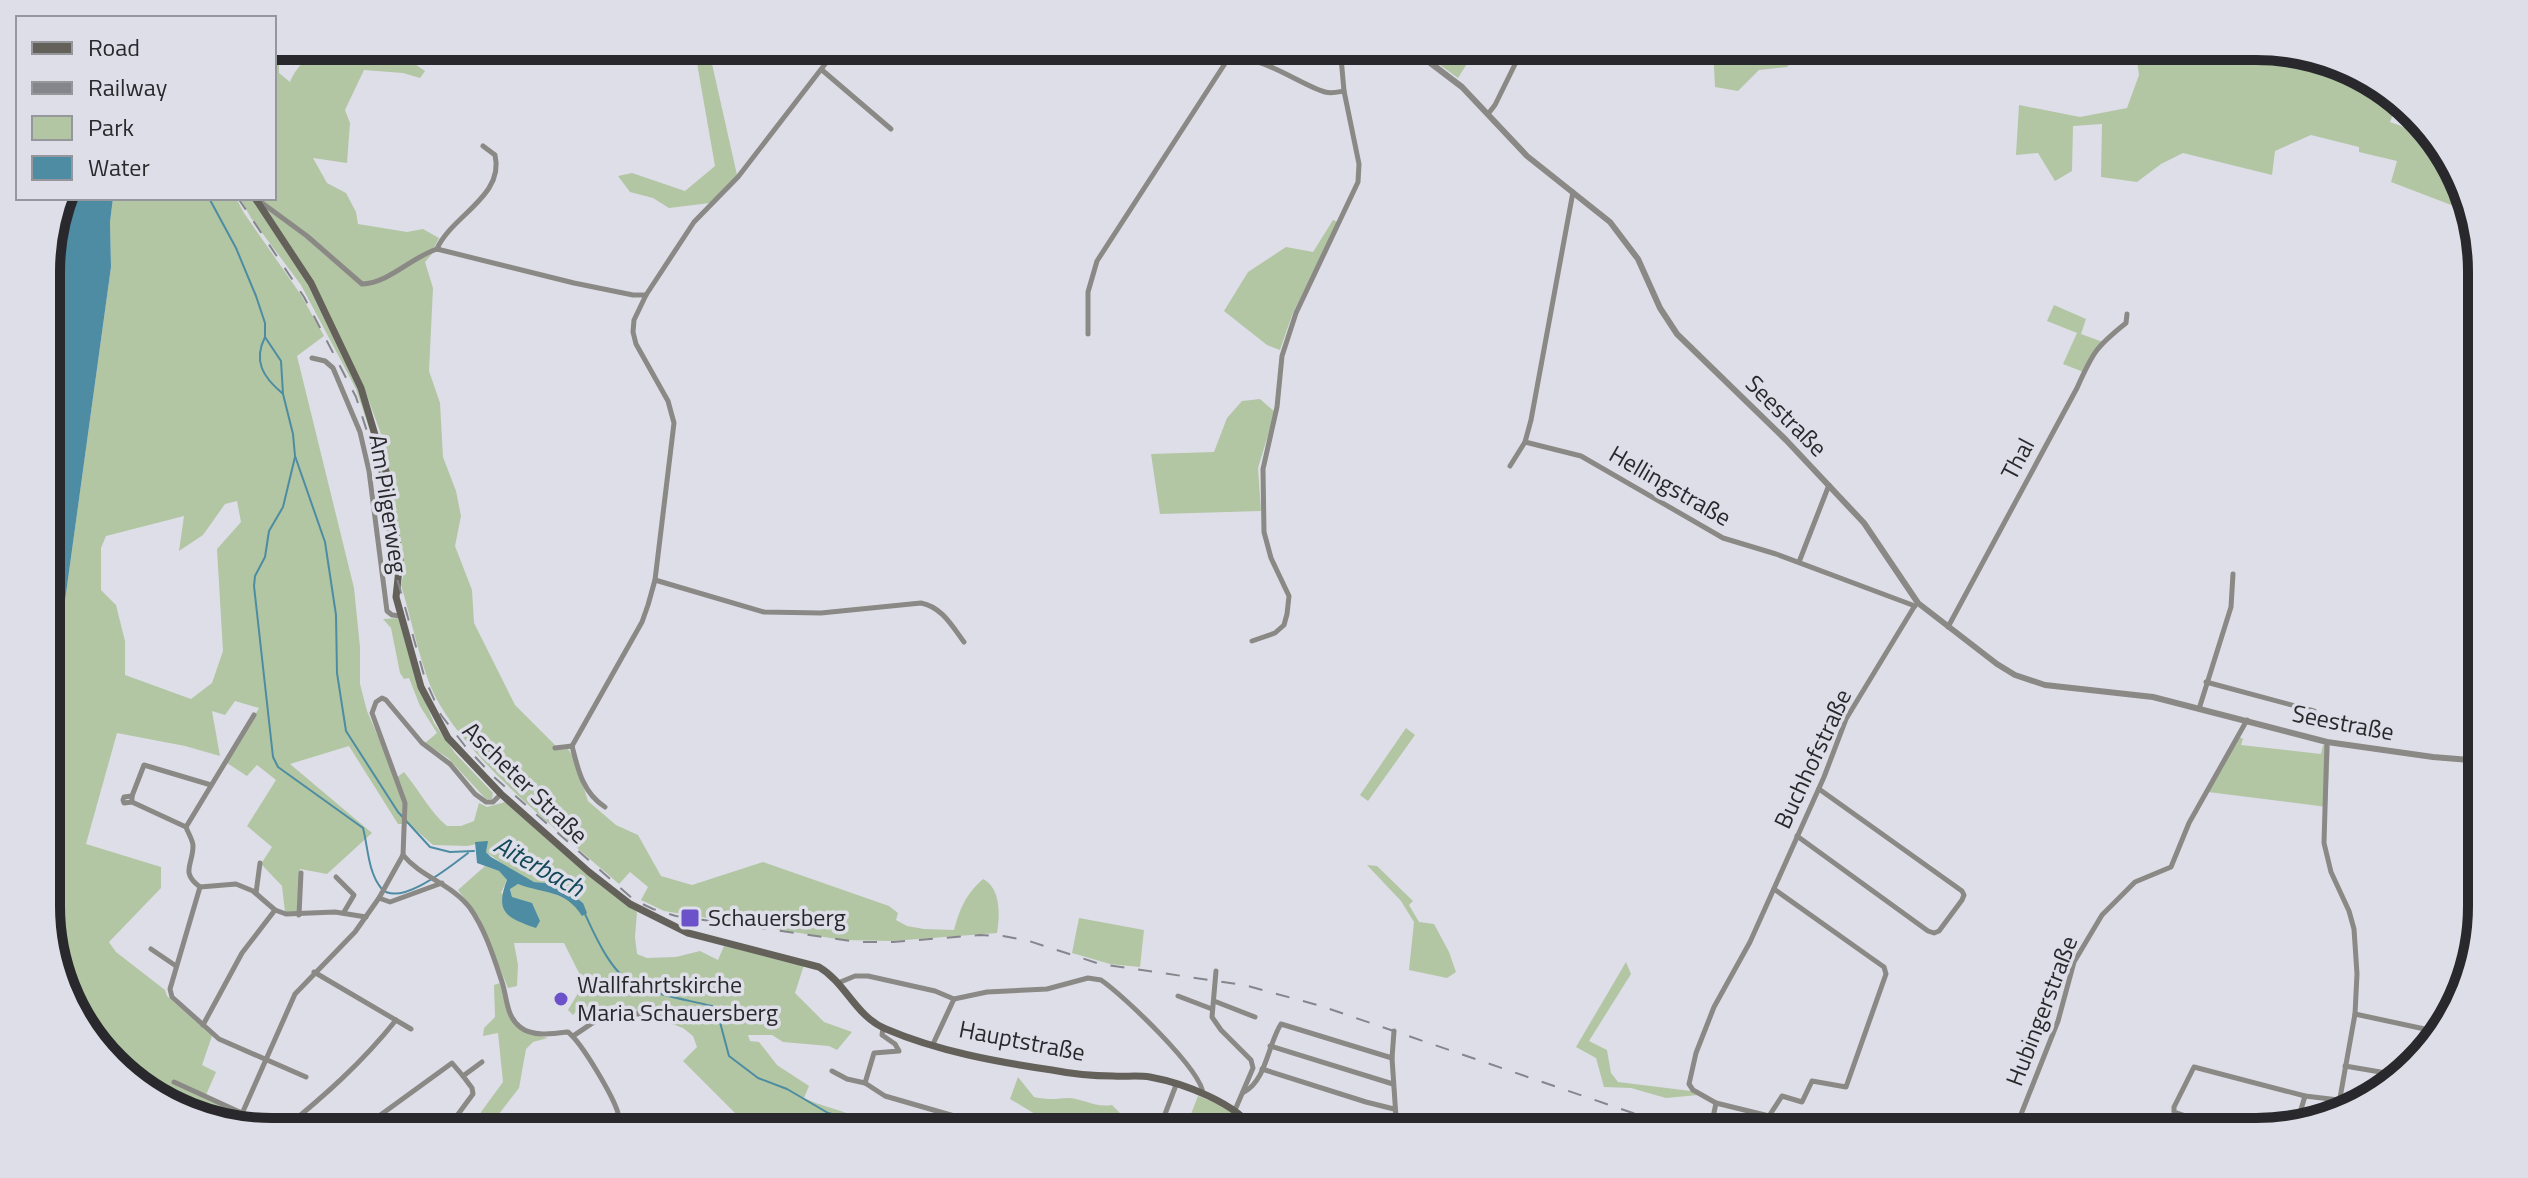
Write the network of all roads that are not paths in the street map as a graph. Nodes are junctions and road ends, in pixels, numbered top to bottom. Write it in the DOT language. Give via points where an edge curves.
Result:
graph roads {
  1 [pos="829,60"];
  2 [pos="1229,60"];
  3 [pos="1249,60"];
  4 [pos="1341,60"];
  5 [pos="1426,60"];
  6 [pos="1517,60"];
  7 [pos="822,70"];
  8 [pos="1344,91"];
  9 [pos="1488,114"];
  10 [pos="891,129"];
  11 [pos="483,146"];
  12 [pos="1573,192"];
  13 [pos="256,200"];
  14 [pos="258,200"];
  15 [pos="437,249"];
  16 [pos="646,295"];
  17 [pos="2127,314"];
  18 [pos="1088,334"];
  19 [pos="312,358"];
  20 [pos="1525,442"];
  21 [pos="1510,466"];
  22 [pos="1829,485"];
  23 [pos="1799,562"];
  24 [pos="2233,574"];
  25 [pos="655,580"];
  26 [pos="1916,605"];
  27 [pos="402,616"];
  28 [pos="1948,627"];
  29 [pos="1252,641"];
  30 [pos="964,642"];
  31 [pos="2206,682"];
  32 [pos="2199,709"];
  33 [pos="2314,711"];
  34 [pos="254,715"];
  35 [pos="2247,720"];
  36 [pos="2327,742"];
  37 [pos="573,744"];
  38 [pos="555,748"];
  39 [pos="2468,760"];
  40 [pos="211,785"];
  41 [pos="1819,789"];
  42 [pos="501,794"];
  43 [pos="605,807"];
  44 [pos="186,827"];
  45 [pos="1797,836"];
  46 [pos="403,855"];
  47 [pos="260,863"];
  48 [pos="301,873"];
  49 [pos="336,877"];
  50 [pos="441,882"];
  51 [pos="200,887"];
  52 [pos="1774,889"];
  53 [pos="256,893"];
  54 [pos="380,896"];
  55 [pos="275,910"];
  56 [pos="344,912"];
  57 [pos="299,915"];
  58 [pos="366,917"];
  59 [pos="151,949"];
  60 [pos="793,960"];
  61 [pos="176,966"];
  62 [pos="1216,971"];
  63 [pos="314,972"];
  64 [pos="838,983"];
  65 [pos="1178,996"];
  66 [pos="954,999"];
  67 [pos="1213,1005"];
  68 [pos="2355,1014"];
  69 [pos="1255,1017"];
  70 [pos="652,1018"];
  71 [pos="396,1020"];
  72 [pos="203,1025"];
  73 [pos="883,1028"];
  74 [pos="411,1029"];
  75 [pos="2428,1030"];
  76 [pos="1394,1031"];
  77 [pos="570,1034"];
  78 [pos="933,1044"];
  79 [pos="1270,1046"];
  80 [pos="1392,1058"];
  81 [pos="267,1060"];
  82 [pos="482,1062"];
  83 [pos="2345,1066"];
  84 [pos="1262,1069"];
  85 [pos="832,1071"];
  86 [pos="2386,1073"];
  87 [pos="463,1076"];
  88 [pos="306,1077"];
  89 [pos="174,1082"];
  90 [pos="865,1083"];
  91 [pos="1393,1084"];
  92 [pos="1176,1085"];
  93 [pos="1244,1092"];
  94 [pos="1203,1095"];
  95 [pos="2305,1096"];
  96 [pos="2339,1100"];
  97 [pos="1716,1103"];
  98 [pos="1394,1109"];
  99 [pos="1235,1110"];
  100 [pos="244,1114"];
  101 [pos="2300,1114"];
  102 [pos="247,1116"];
  103 [pos="1769,1116"];
  104 [pos="297,1118"];
  105 [pos="376,1118"];
  106 [pos="455,1118"];
  107 [pos="618,1118"];
  108 [pos="960,1118"];
  109 [pos="1164,1118"];
  110 [pos="1243,1118"];
  111 [pos="1395,1118"];
  112 [pos="1713,1118"];
  113 [pos="1772,1118"];
  114 [pos="2020,1118"];
  115 [pos="2192,1118"];
  1 -- 7 [label="street"];
  2 -- 18 [label="street" via="1097,261 1088,292"];
  3 -- 8 [label="street" via="1323,92"];
  4 -- 8 [label="street"];
  5 -- 9 [label="street, Seestraße"];
  6 -- 9 [label="street"];
  7 -- 10 [label="street"];
  7 -- 16 [label="street" via="738,177 694,222"];
  8 -- 29 [label="street" via="1358,182 1286,338 1263,469 1264,532 1289,596 1287,614 1275,633"];
  9 -- 12 [label="street, Seestraße" via="1527,156"];
  11 -- 15 [label="street" via="495,155 498,166 490,188 441,238"];
  12 -- 20 [label="street"];
  12 -- 22 [label="street, Seestraße" via="1622,235 1677,334"];
  13 -- 27 [label="main road, Ascheter Straße" via="311,283 376,431 398,546 396,592"];
  14 -- 15 [label="street" via="362,284 378,284 419,255"];
  15 -- 16 [label="street"];
  16 -- 25 [label="street" via="633,332 674,423"];
  17 -- 28 [label="street, Thal" via="2126,323 2090,357"];
  19 -- 27 [label="street, Am Pilgerweg" via="333,368 360,432 387,611"];
  20 -- 21 [label="street"];
  20 -- 23 [label="street, Hellingstraße" via="1581,456 1723,538"];
  22 -- 23 [label="street"];
  22 -- 26 [label="street, Seestraße" via="1876,538"];
  23 -- 26 [label="street, Hellingstraße"];
  24 -- 31 [label="street" via="2231,607"];
  25 -- 30 [label="street" via="764,612 821,613 921,603 947,618"];
  25 -- 37 [label="street" via="642,622"];
  26 -- 28 [label="street, Seestraße"];
  26 -- 41 [label="street, Buchhofstraße" via="1846,719"];
  27 -- 42 [label="main road, Ascheter Straße" via="421,687 436,719 455,748"];
  28 -- 32 [label="street, Seestraße" via="1997,664 2029,680 2153,697"];
  31 -- 32 [label="street"];
  31 -- 33 [label="street, Seestraße"];
  32 -- 35 [label="street, Seestraße"];
  34 -- 40 [label="street"];
  35 -- 36 [label="street, Seestraße"];
  35 -- 114 [label="street, Hubingerstraße" via="2189,823 2171,867 2135,882 2102,915 2074,962 2058,1021"];
  36 -- 39 [label="street, Seestraße"];
  36 -- 68 [label="street" via="2324,843 2354,929"];
  37 -- 38 [label="street"];
  37 -- 43 [label="street" via="584,785"];
  40 -- 44 [label="street"];
  40 -- 44 [label="street" via="144,765 132,799"];
  41 -- 45 [label="street, Buchhofstraße"];
  41 -- 45 [label="street" via="1962,891 1962,900 1934,933"];
  42 -- 46 [label="street" via="493,802 481,799 382,698 372,713 401,788"];
  42 -- 60 [label="main road, Ascheter Straße" via="639,909 694,935"];
  44 -- 51 [label="street" via="193,845 189,875"];
  45 -- 52 [label="street, Buchhofstraße"];
  46 -- 50 [label="street"];
  46 -- 54 [label="street"];
  47 -- 53 [label="street"];
  48 -- 57 [label="street"];
  49 -- 56 [label="street" via="354,895"];
  50 -- 54 [label="street" via="390,902"];
  50 -- 77 [label="street" via="476,918 511,1016 527,1031"];
  51 -- 53 [label="street" via="229,883"];
  51 -- 61 [label="street"];
  52 -- 97 [label="street, Buchhofstraße" via="1716,1003 1692,1066 1691,1087"];
  52 -- 103 [label="street" via="1884,967 1886,974 1846,1087 1812,1081 1802,1102 1782,1096"];
  53 -- 55 [label="street"];
  54 -- 58 [label="street"];
  55 -- 57 [label="street"];
  55 -- 72 [label="street" via="242,953"];
  56 -- 57 [label="street"];
  56 -- 58 [label="street"];
  58 -- 63 [label="street"];
  59 -- 61 [label="street"];
  60 -- 64 [label="main road, Hauptstraße" via="819,967"];
  61 -- 72 [label="street" via="172,997"];
  62 -- 67 [label="street"];
  63 -- 71 [label="street"];
  63 -- 81 [label="street" via="289,1003"];
  64 -- 66 [label="street" via="868,976"];
  64 -- 73 [label="main road, Hauptstraße"];
  65 -- 67 [label="street"];
  66 -- 78 [label="street"];
  66 -- 94 [label="street" via="1101,980 1174,1050"];
  67 -- 69 [label="street"];
  67 -- 93 [label="street" via="1216,1025 1252,1063"];
  68 -- 75 [label="street"];
  68 -- 83 [label="street"];
  70 -- 77 [label="street" via="610,1012"];
  71 -- 74 [label="street"];
  71 -- 104 [label="street"];
  72 -- 81 [label="street" via="226,1043"];
  73 -- 78 [label="main road, Hauptstraße"];
  73 -- 90 [label="street" via="882,1035 899,1051 874,1053"];
  76 -- 80 [label="street"];
  77 -- 107 [label="street" via="586,1053"];
  78 -- 92 [label="main road, Hauptstraße" via="1050,1070 1143,1076"];
  79 -- 80 [label="street" via="1283,1024"];
  79 -- 84 [label="street"];
  79 -- 91 [label="street"];
  80 -- 91 [label="street"];
  81 -- 88 [label="street"];
  81 -- 100 [label="street"];
  82 -- 87 [label="street"];
  83 -- 86 [label="street"];
  83 -- 96 [label="street"];
  84 -- 93 [label="street"];
  84 -- 98 [label="street"];
  85 -- 90 [label="street"];
  87 -- 105 [label="street" via="452,1063"];
  87 -- 106 [label="street" via="473,1094"];
  89 -- 100 [label="street"];
  90 -- 108 [label="street" via="898,1101"];
  91 -- 98 [label="street"];
  92 -- 94 [label="main road, Hauptstraße"];
  92 -- 109 [label="street"];
  93 -- 99 [label="street"];
  94 -- 99 [label="main road, Hauptstraße"];
  95 -- 96 [label="street"];
  95 -- 101 [label="street"];
  95 -- 115 [label="street" via="2194,1067 2174,1107 2174,1112"];
  97 -- 103 [label="street, Buchhofstraße"];
  97 -- 112 [label="street"];
  98 -- 111 [label="street"];
  99 -- 110 [label="main road, Hauptstraße"];
  100 -- 102 [label="street"];
  103 -- 113 [label="street, Buchhofstraße"];
}
